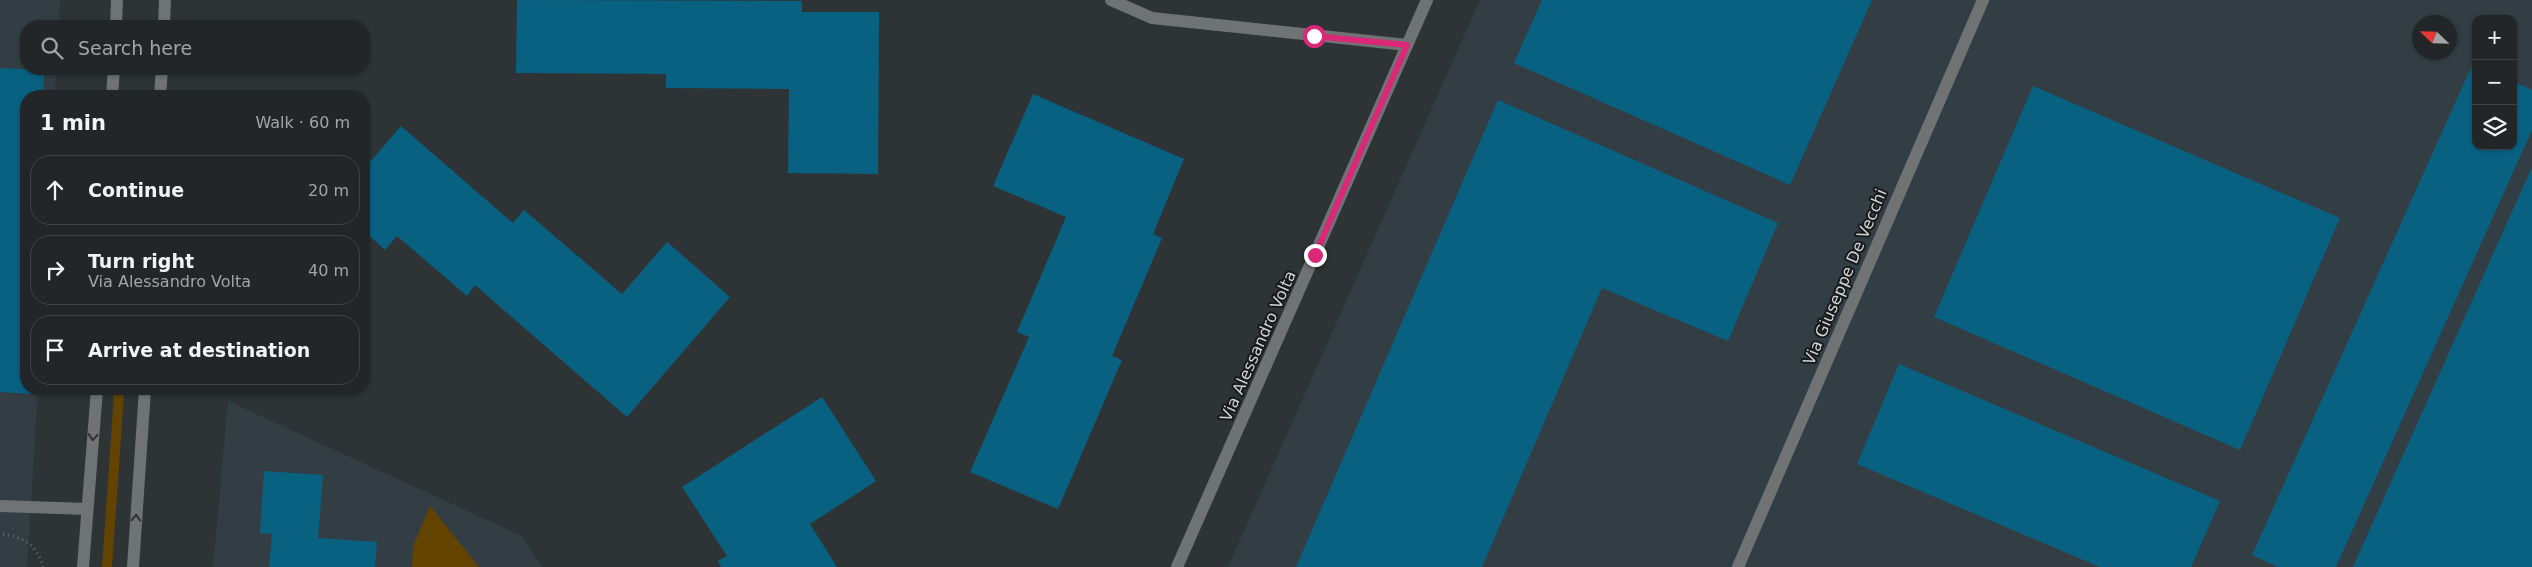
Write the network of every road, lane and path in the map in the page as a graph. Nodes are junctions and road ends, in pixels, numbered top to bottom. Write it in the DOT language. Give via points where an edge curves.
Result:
graph roads {
  1 [pos="117,0"];
  2 [pos="165,0"];
  3 [pos="1111,0"];
  4 [pos="1427,0"];
  5 [pos="1982,0"];
  6 [pos="116,20"];
  7 [pos="164,20"];
  8 [pos="1407,45"];
  9 [pos="114,75"];
  10 [pos="162,75"];
  11 [pos="112,90"];
  12 [pos="160,90"];
  13 [pos="96,395"];
  14 [pos="145,395"];
  15 [pos="0,506"];
  16 [pos="87,508"];
  17 [pos="0,534"];
  18 [pos="43,567"];
  19 [pos="83,567"];
  20 [pos="133,567"];
  21 [pos="1177,567"];
  22 [pos="1738,567"];
  1 -- 6 [label="street"];
  2 -- 7 [label="street"];
  3 -- 8 [label="street" via="1152,18"];
  4 -- 8 [label="street, Via Alessandro Volta"];
  5 -- 22 [label="street, Via Giuseppe De Vecchi"];
  8 -- 21 [label="street, Via Alessandro Volta"];
  9 -- 11 [label="street"];
  10 -- 12 [label="street"];
  13 -- 16 [label="street, one-way"];
  20 -- 14 [label="street, one-way"];
  15 -- 16 [label="street"];
  16 -- 19 [label="street"];
  17 -- 18 [label="path" via="20,537 34,548"];
}
